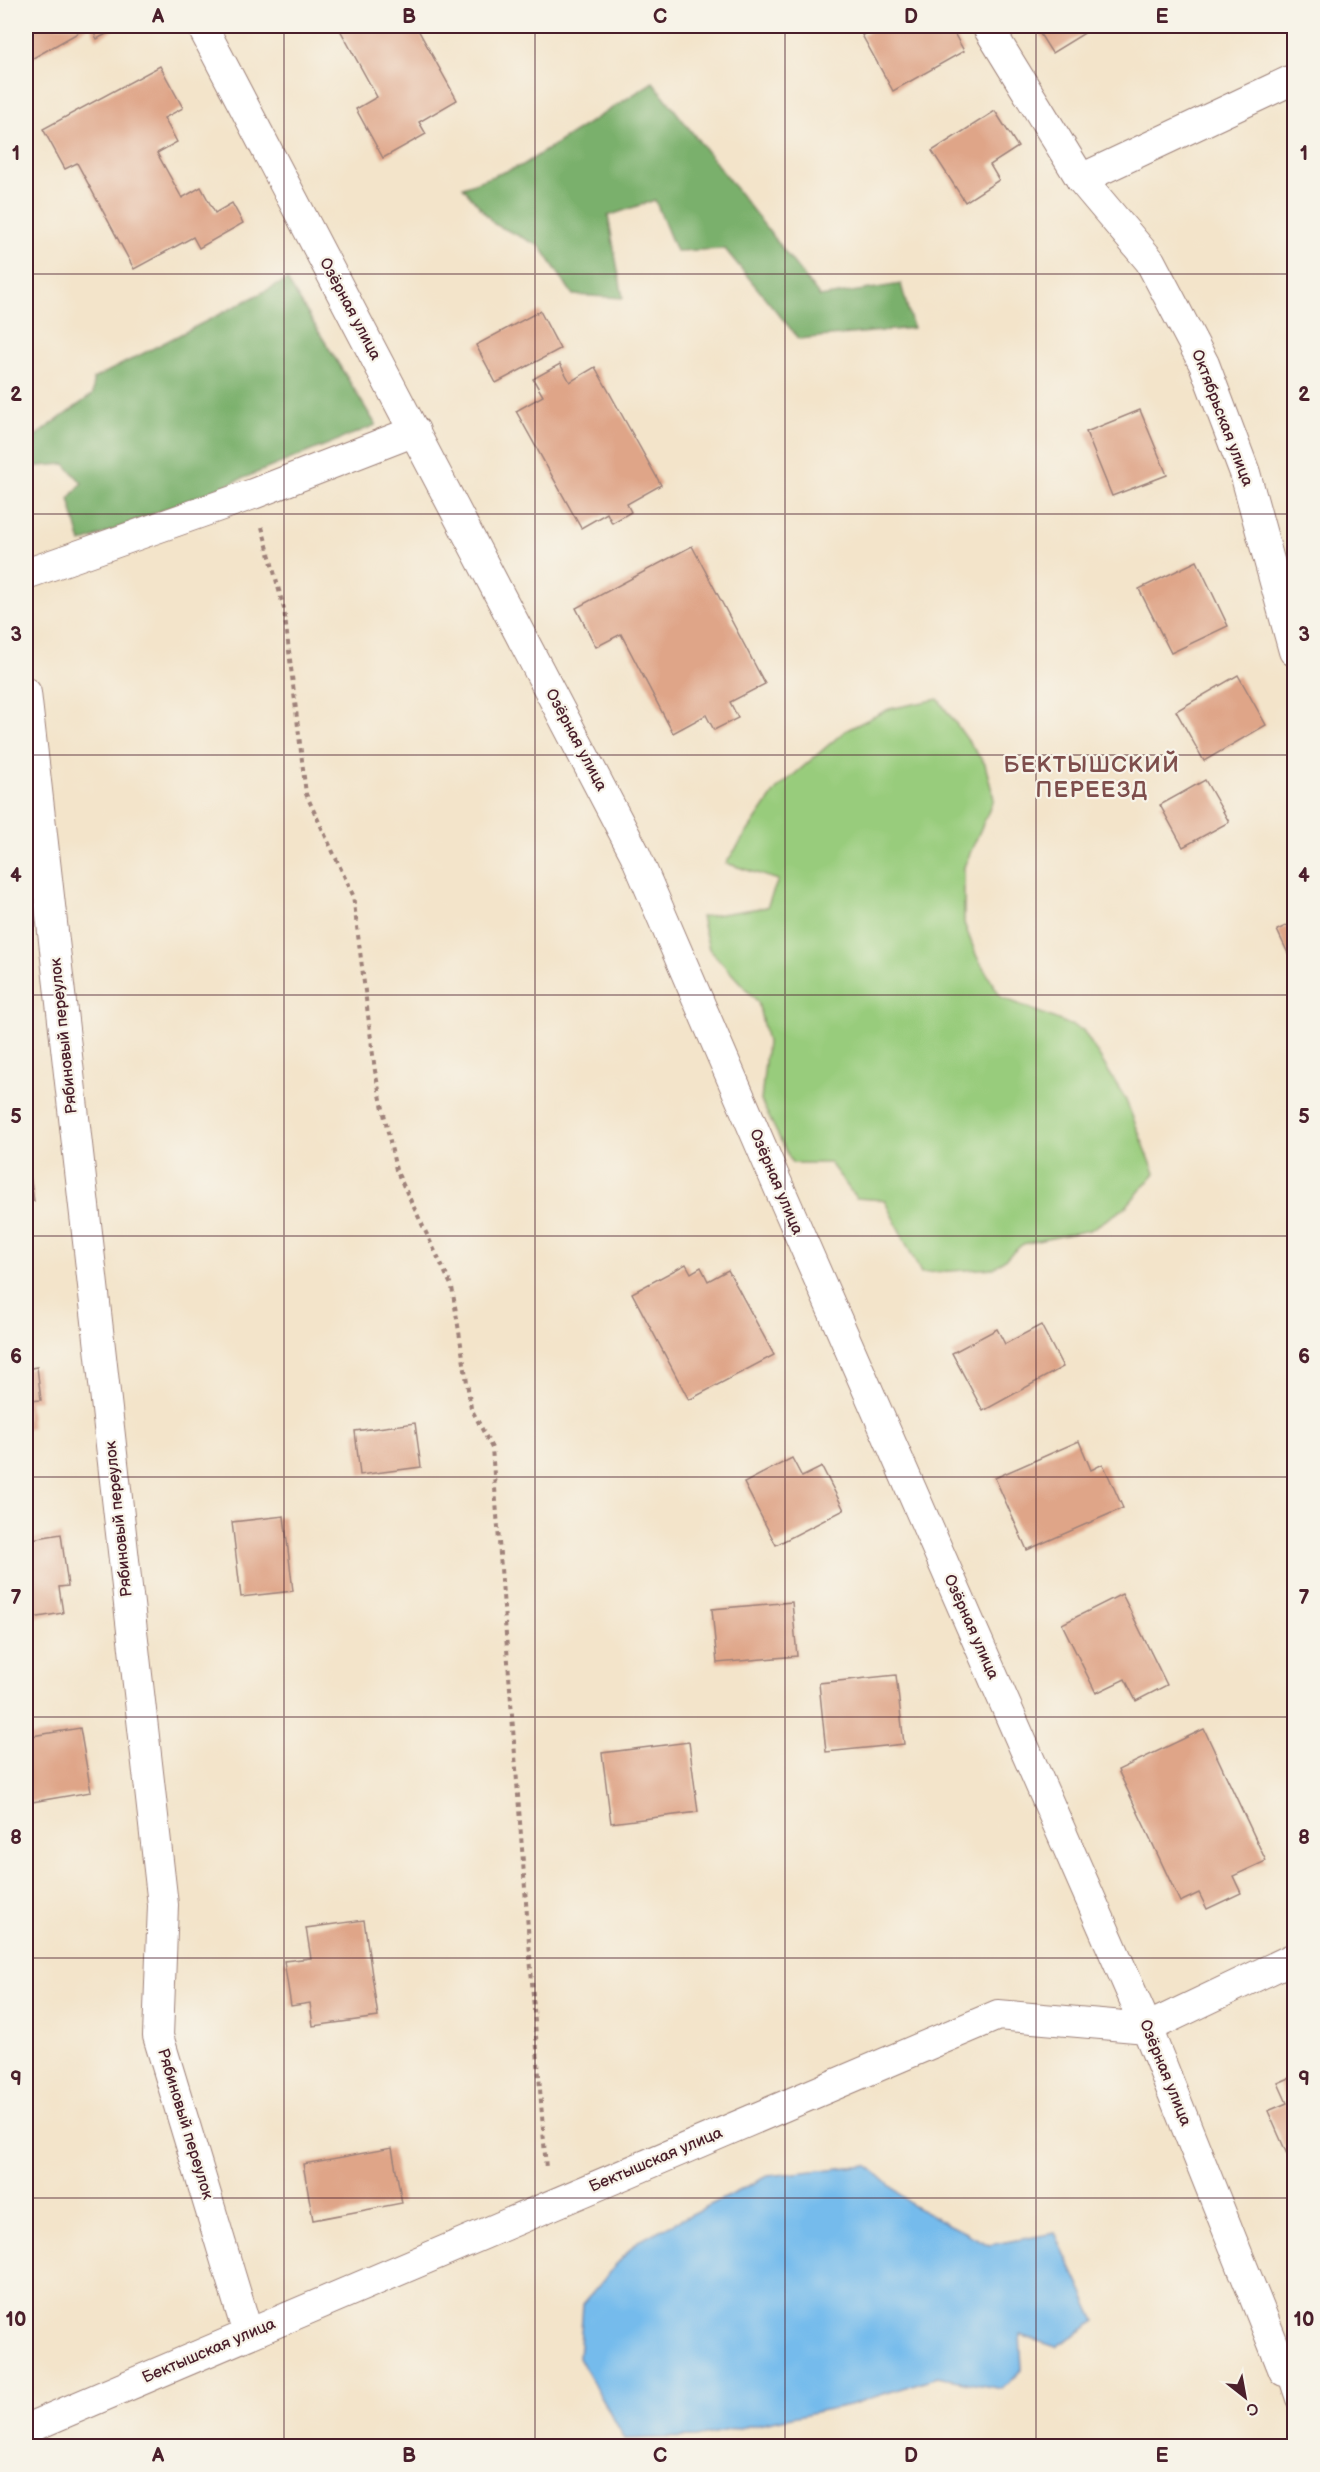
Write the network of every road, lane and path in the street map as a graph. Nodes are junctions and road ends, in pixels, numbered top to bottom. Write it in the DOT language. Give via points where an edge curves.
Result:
graph roads {
  1 [pos="202,26"];
  2 [pos="987,26"];
  3 [pos="1294,79"];
  4 [pos="1081,178"];
  5 [pos="415,431"];
  6 [pos="253,494"];
  7 [pos="26,574"];
  8 [pos="1294,651"];
  9 [pos="26,693"];
  10 [pos="1294,1958"];
  11 [pos="1147,2028"];
  12 [pos="549,2206"];
  13 [pos="248,2334"];
  14 [pos="1284,2371"];
  15 [pos="1294,2401"];
  16 [pos="26,2429"];
  1 -- 5 [label="street, Озёрная улица"];
  2 -- 4 [label="street, Октябрьская улица"];
  3 -- 4 [label="street"];
  4 -- 8 [label="street, Октябрьская улица" via="1150,261 1204,364 1245,473"];
  5 -- 6 [label="street"];
  5 -- 11 [label="street, Озёрная улица" via="635,854"];
  6 -- 7 [label="street"];
  6 -- 12 [label="path" via="284,609 306,794 353,895 375,1071 396,1170 452,1287 471,1408 492,1448"];
  9 -- 13 [label="street, Рябиновый переулок" via="163,1905 158,2036"];
  10 -- 11 [label="street"];
  11 -- 12 [label="street, Бектышская улица" via="998,2015"];
  11 -- 14 [label="street, Озёрная улица"];
  12 -- 13 [label="street, Бектышская улица"];
  13 -- 16 [label="street, Бектышская улица"];
  14 -- 15 [label="lane"];
}
